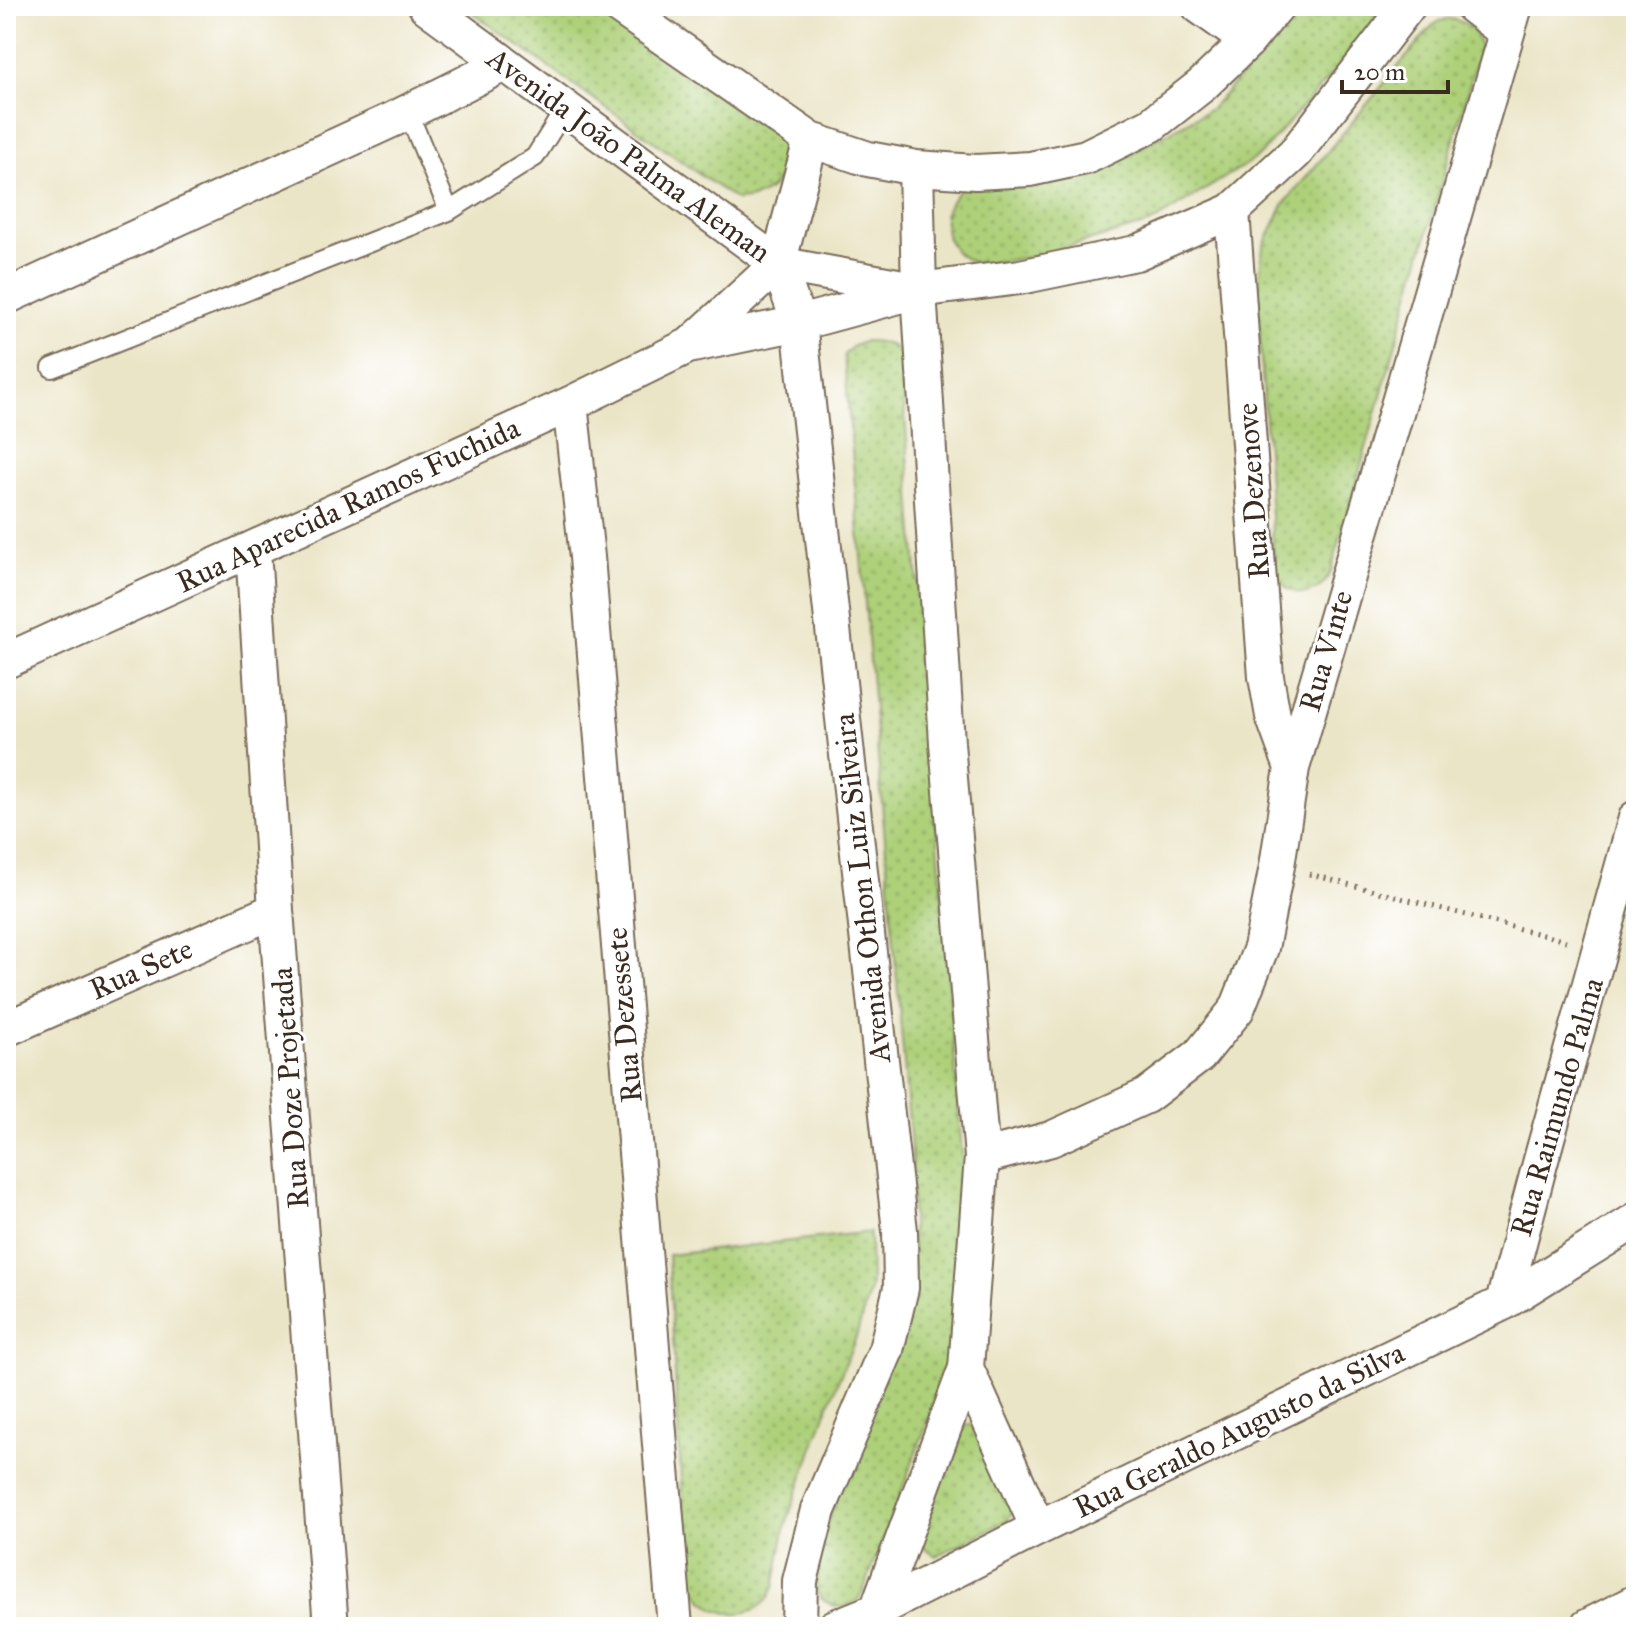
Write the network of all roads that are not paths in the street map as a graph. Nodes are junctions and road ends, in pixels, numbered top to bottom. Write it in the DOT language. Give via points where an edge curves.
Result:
graph roads {
  1 [pos="426,6"];
  2 [pos="618,6"];
  3 [pos="1199,6"];
  4 [pos="1277,6"];
  5 [pos="1408,6"];
  6 [pos="1472,6"];
  7 [pos="1511,20"];
  8 [pos="1248,41"];
  9 [pos="504,64"];
  10 [pos="565,109"];
  11 [pos="408,112"];
  12 [pos="811,140"];
  13 [pos="916,168"];
  14 [pos="449,211"];
  15 [pos="1232,211"];
  16 [pos="778,264"];
  17 [pos="919,290"];
  18 [pos="6,297"];
  19 [pos="799,323"];
  20 [pos="688,346"];
  21 [pos="52,368"];
  22 [pos="570,404"];
  23 [pos="253,549"];
  24 [pos="6,661"];
  25 [pos="1292,768"];
  26 [pos="1636,818"];
  27 [pos="276,910"];
  28 [pos="6,1029"];
  29 [pos="982,1157"];
  30 [pos="1636,1220"];
  31 [pos="1503,1303"];
  32 [pos="966,1368"];
  33 [pos="1038,1528"];
  34 [pos="1636,1602"];
  35 [pos="876,1619"];
  36 [pos="331,1627"];
  37 [pos="675,1627"];
  38 [pos="799,1627"];
  39 [pos="835,1627"];
  40 [pos="1587,1627"];
  1 -- 9 [label="street, Avenida João Palma Aleman"];
  2 -- 12 [label="street"];
  3 -- 8 [label="street"];
  4 -- 8 [label="street"];
  5 -- 15 [label="street, Avenida João Palma Aleman" via="1296,152"];
  6 -- 7 [label="street"];
  7 -- 25 [label="street, Rua Vinte"];
  8 -- 13 [label="street" via="1151,125 1086,157 1030,169"];
  9 -- 10 [label="street, Avenida João Palma Aleman"];
  9 -- 11 [label="street"];
  10 -- 14 [label="lane" via="535,157"];
  10 -- 16 [label="street, Avenida João Palma Aleman"];
  11 -- 14 [label="lane"];
  11 -- 18 [label="street"];
  12 -- 13 [label="street"];
  12 -- 16 [label="street"];
  13 -- 17 [label="street"];
  14 -- 21 [label="lane"];
  15 -- 17 [label="street, Avenida João Palma Aleman" via="1136,253 1020,277"];
  15 -- 25 [label="street, Rua Dezenove" via="1266,677"];
  16 -- 17 [label="street, Avenida João Palma Aleman"];
  16 -- 19 [label="street, Avenida Othon Luiz Silveira"];
  16 -- 20 [label="street, Rua Aparecida Ramos Fuchida"];
  17 -- 19 [label="street, Rua Aparecida Ramos Fuchida"];
  17 -- 29 [label="street" via="947,743"];
  19 -- 20 [label="street, Rua Aparecida Ramos Fuchida"];
  19 -- 38 [label="street, Avenida Othon Luiz Silveira" via="898,1215 901,1288 886,1350 818,1510 800,1581"];
  20 -- 22 [label="street, Rua Aparecida Ramos Fuchida"];
  22 -- 23 [label="street, Rua Aparecida Ramos Fuchida"];
  22 -- 37 [label="street, Rua Dezessete"];
  23 -- 24 [label="street, Rua Aparecida Ramos Fuchida"];
  23 -- 27 [label="street, Rua Doze Projetada"];
  25 -- 29 [label="street, Rua Vinte" via="1261,948 1237,1009 1199,1056 1146,1096 1051,1139"];
  26 -- 31 [label="street, Rua Raimundo Palma"];
  27 -- 28 [label="street, Rua Sete"];
  27 -- 36 [label="street, Rua Doze Projetada"];
  29 -- 32 [label="street"];
  30 -- 31 [label="street, Rua Geraldo Augusto da Silva"];
  31 -- 33 [label="street, Rua Geraldo Augusto da Silva"];
  32 -- 33 [label="street"];
  32 -- 35 [label="street"];
  33 -- 35 [label="street, Rua Geraldo Augusto da Silva"];
  34 -- 40 [label="street"];
  35 -- 39 [label="street, Rua Geraldo Augusto da Silva"];
}
